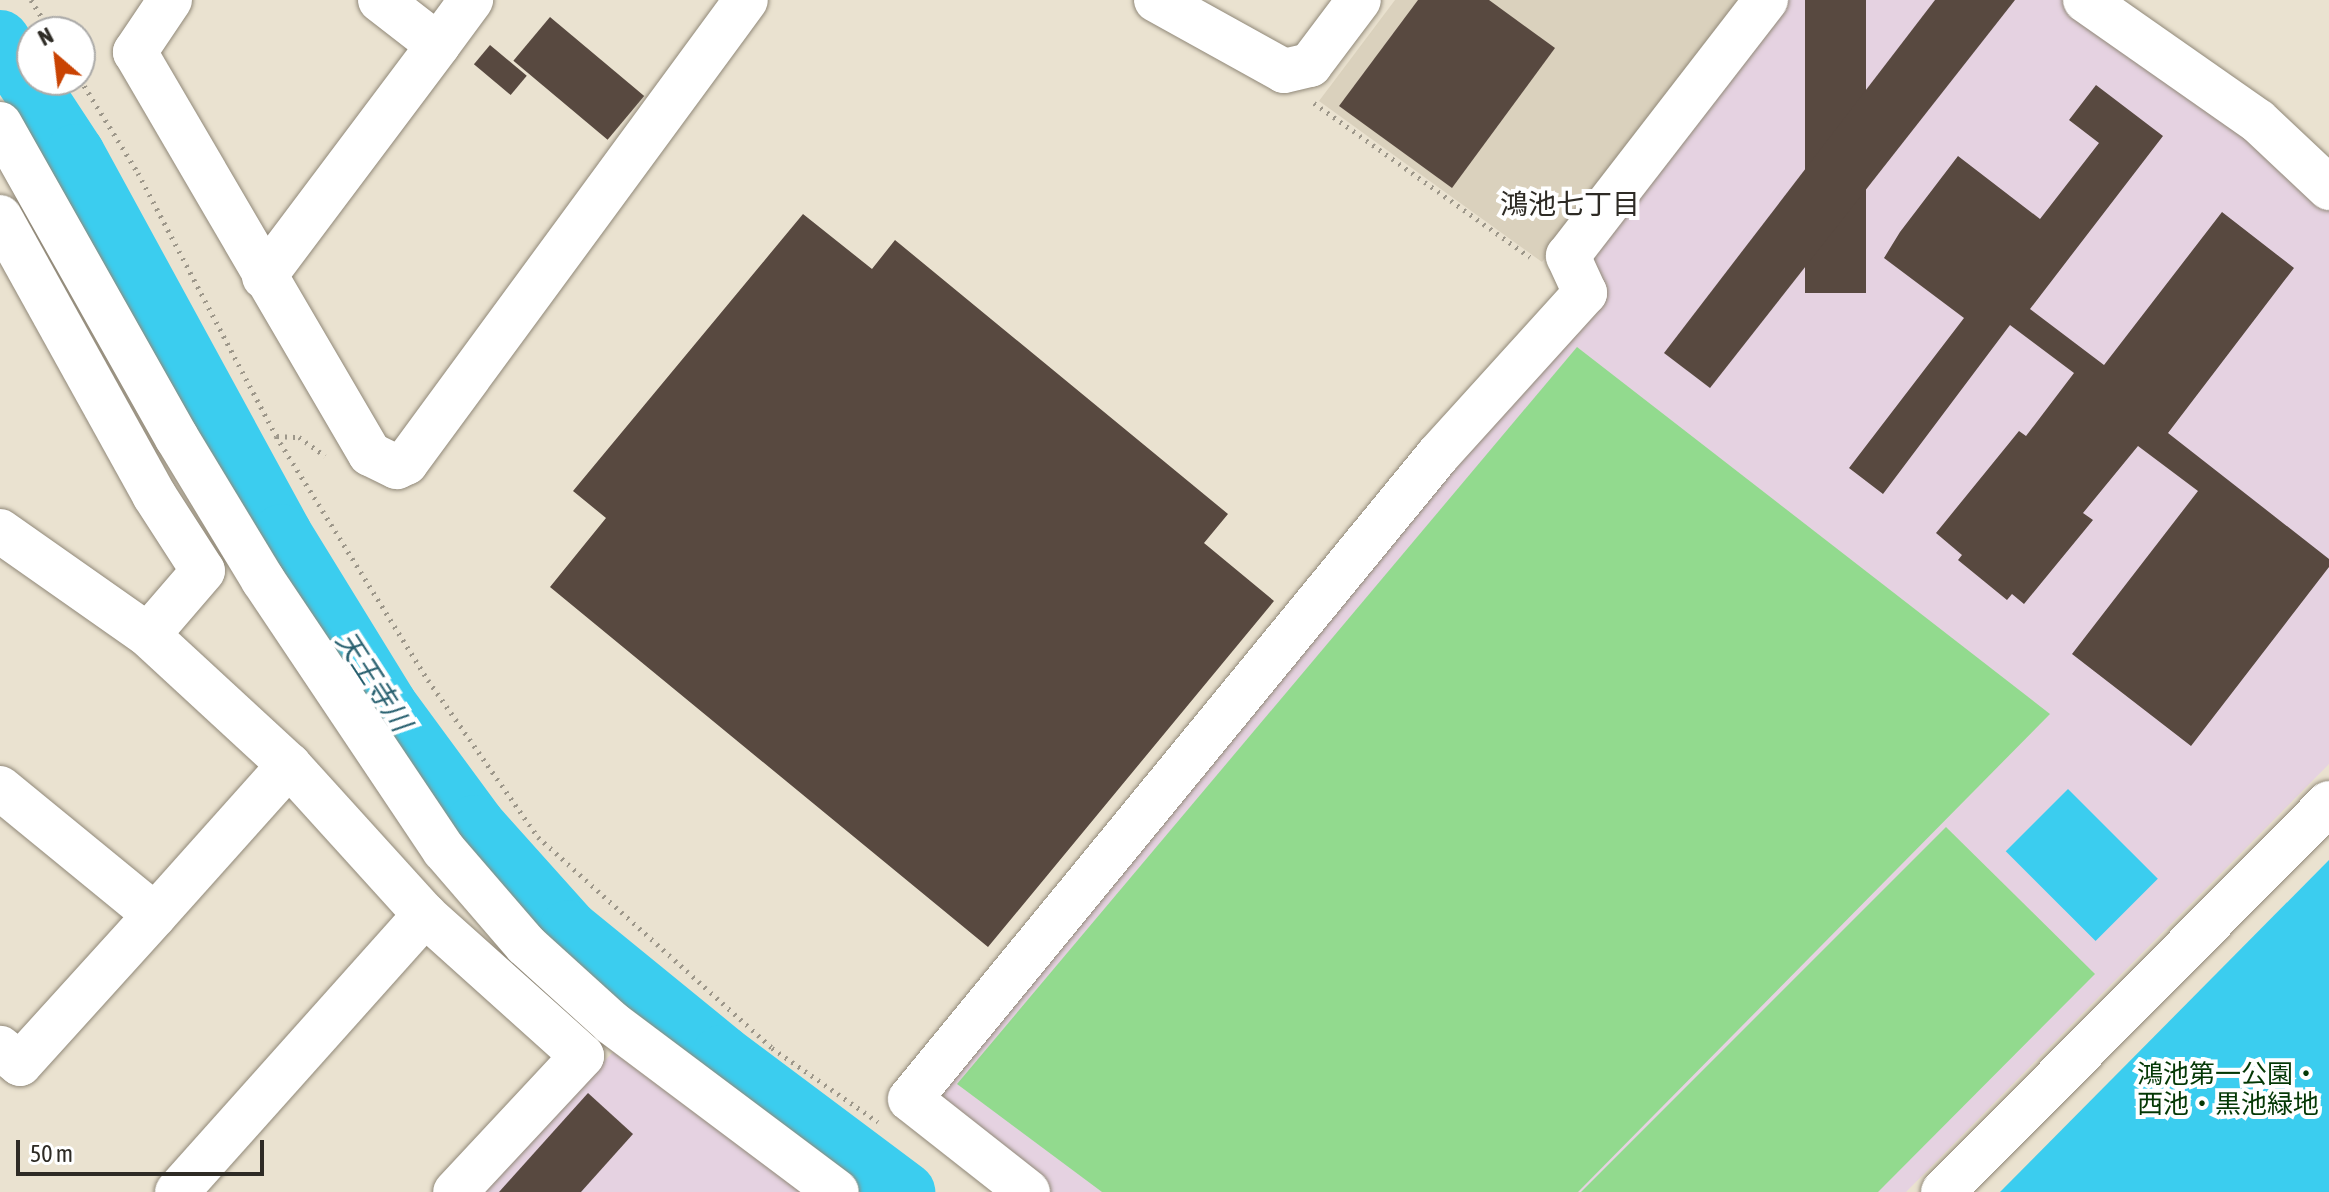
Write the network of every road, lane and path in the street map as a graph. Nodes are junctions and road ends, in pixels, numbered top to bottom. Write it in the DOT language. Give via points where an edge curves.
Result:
graph roads {
  1 [pos="170,0"];
  2 [pos="380,0"];
  3 [pos="471,0"];
  4 [pos="746,0"];
  5 [pos="1156,0"];
  6 [pos="1359,0"];
  7 [pos="1766,0"];
  8 [pos="2109,8"];
  9 [pos="438,45"];
  10 [pos="90,96"];
  11 [pos="1311,100"];
  12 [pos="0,124"];
  13 [pos="2329,188"];
  14 [pos="0,217"];
  15 [pos="1568,256"];
  16 [pos="264,277"];
  17 [pos="0,531"];
  18 [pos="148,635"];
  19 [pos="289,765"];
  20 [pos="0,788"];
  21 [pos="2329,803"];
  22 [pos="155,915"];
  23 [pos="425,915"];
  24 [pos="7,1067"];
  25 [pos="887,1129"];
  26 [pos="177,1192"];
  27 [pos="455,1192"];
  28 [pos="837,1192"];
  29 [pos="1028,1192"];
  30 [pos="1943,1192"];
  1 -- 16 [label="street" via="135,52 194,146"];
  2 -- 9 [label="street"];
  3 -- 9 [label="street"];
  4 -- 16 [label="street" via="406,463 397,467 370,454"];
  5 -- 6 [label="street" via="1284,71 1310,65"];
  7 -- 15 [label="street"];
  8 -- 13 [label="street" via="2258,121"];
  9 -- 16 [label="street"];
  10 -- 25 [label="path" via="138,173 276,436 428,680 538,837 772,1048"];
  11 -- 15 [label="path" via="1540,265"];
  12 -- 28 [label="street" via="216,503 361,732 444,850 526,945 612,1023"];
  14 -- 18 [label="street" via="154,495 203,571"];
  15 -- 29 [label="street" via="1585,293 1438,455 910,1099"];
  17 -- 18 [label="street"];
  18 -- 19 [label="street"];
  19 -- 22 [label="street"];
  19 -- 23 [label="street"];
  20 -- 22 [label="street"];
  21 -- 30 [label="street"];
  22 -- 24 [label="street"];
  23 -- 26 [label="street"];
  23 -- 27 [label="street" via="582,1056"];
}
